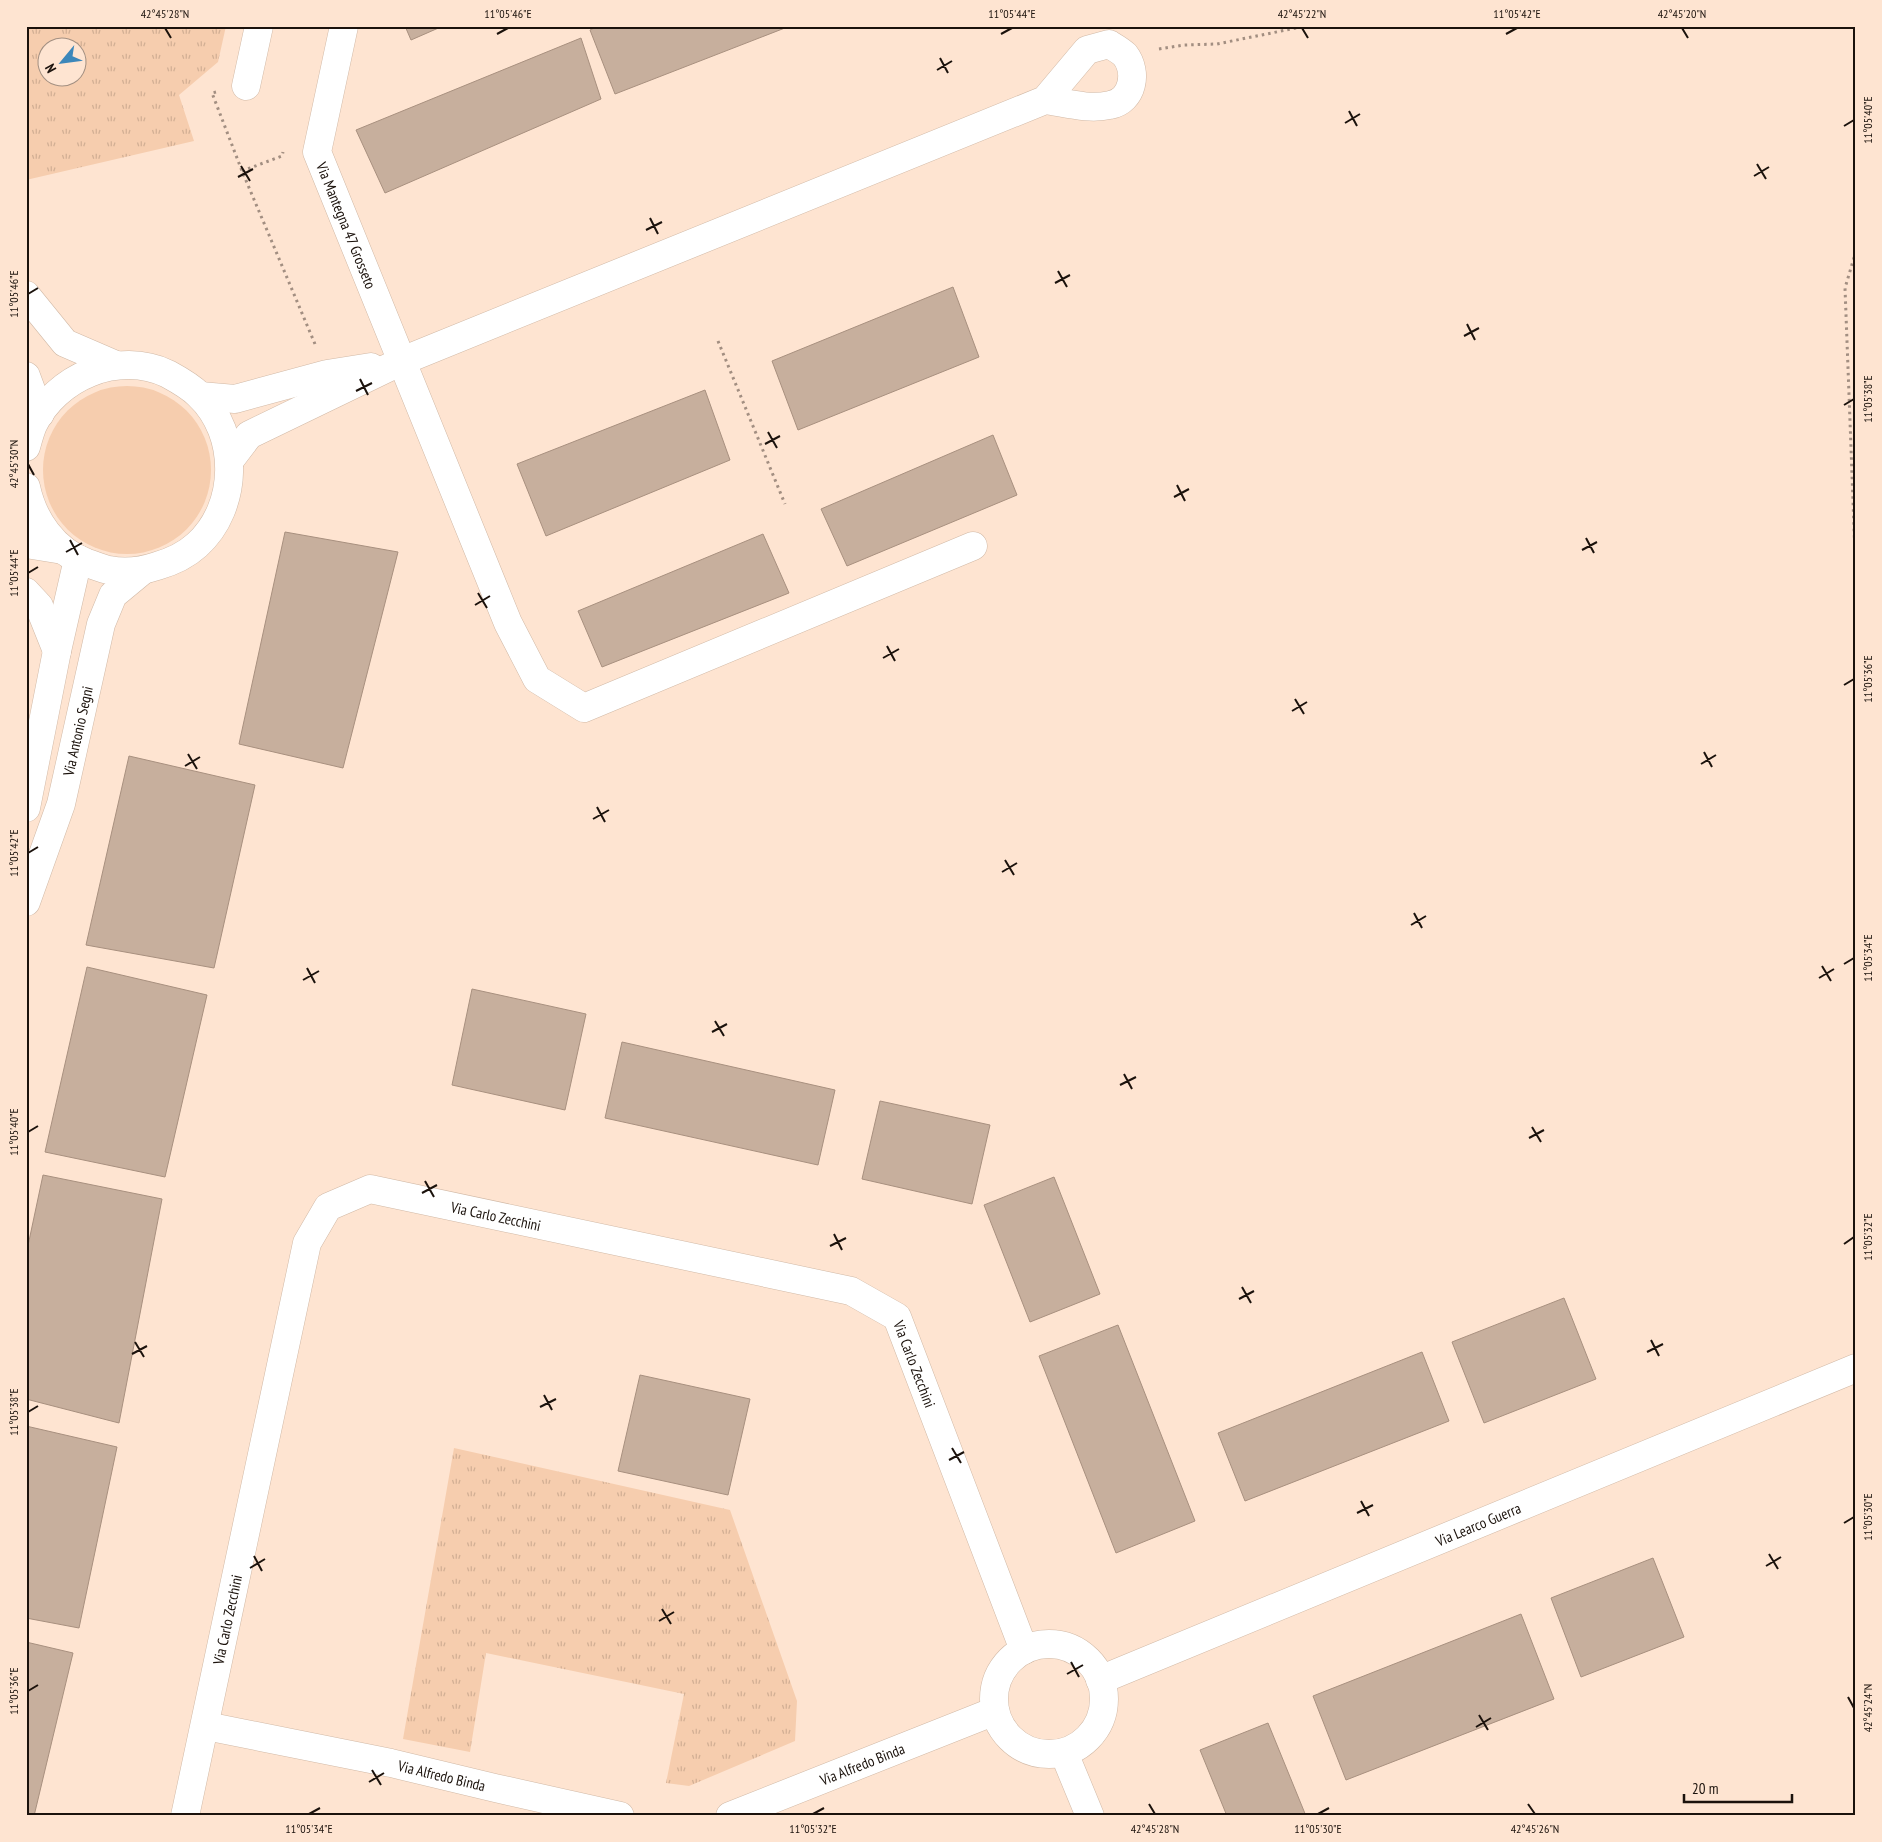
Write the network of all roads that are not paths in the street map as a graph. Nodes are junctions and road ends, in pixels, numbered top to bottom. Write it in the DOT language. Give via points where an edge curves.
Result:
graph roads {
  1 [pos="259,26"];
  2 [pos="344,26"];
  3 [pos="246,86"];
  4 [pos="1045,100"];
  5 [pos="26,295"];
  6 [pos="402,361"];
  7 [pos="116,366"];
  8 [pos="26,376"];
  9 [pos="200,396"];
  10 [pos="40,414"];
  11 [pos="26,446"];
  12 [pos="230,460"];
  13 [pos="26,487"];
  14 [pos="26,544"];
  15 [pos="973,546"];
  16 [pos="70,555"];
  17 [pos="142,571"];
  18 [pos="26,592"];
  19 [pos="57,651"];
  20 [pos="26,808"];
  21 [pos="26,902"];
  22 [pos="1856,1368"];
  23 [pos="1024,1650"];
  24 [pos="1100,1680"];
  25 [pos="995,1711"];
  26 [pos="206,1726"];
  27 [pos="1064,1753"];
  28 [pos="185,1816"];
  29 [pos="620,1816"];
  30 [pos="730,1816"];
  31 [pos="1090,1816"];
  1 -- 3 [label="street"];
  2 -- 6 [label="street, Via Mantegna 47 Grosseto" via="317,152"];
  4 -- 4 [label="street" via="1089,107 1111,105 1122,100 1131,87 1133,74 1125,56 1109,44 1087,50"];
  4 -- 6 [label="street"];
  5 -- 7 [label="street" via="65,343"];
  6 -- 9 [label="street" via="328,374 235,399"];
  6 -- 12 [label="street" via="249,435"];
  6 -- 15 [label="street, Via Mantegna 47 Grosseto" via="512,631 537,679 584,708"];
  7 -- 9 [label="street" via="139,366 161,371"];
  7 -- 10 [label="street" via="90,372 66,385"];
  8 -- 10 [label="street"];
  9 -- 12 [label="street" via="215,415"];
  10 -- 11 [label="street"];
  12 -- 17 [label="street" via="228,491 216,520 197,544 172,562"];
  13 -- 16 [label="street" via="30,504 43,529"];
  14 -- 16 [label="street"];
  16 -- 17 [label="street" via="109,570"];
  16 -- 19 [label="street"];
  17 -- 21 [label="street, Via Antonio Segni" via="113,595 101,624 61,804"];
  18 -- 19 [label="street" via="39,606"];
  19 -- 20 [label="street"];
  22 -- 24 [label="street, Via Learco Guerra"];
  23 -- 24 [label="street" via="1041,1645 1060,1645 1078,1652 1091,1664"];
  23 -- 25 [label="street" via="1009,1661 999,1676 994,1693"];
  23 -- 26 [label="street, Via Carlo Zecchini" via="897,1317 851,1291 370,1190 328,1207 307,1243"];
  24 -- 27 [label="street" via="1104,1698 1102,1716 1094,1732"];
  25 -- 27 [label="street" via="1001,1728 1013,1742 1046,1755"];
  25 -- 30 [label="street, Via Alfredo Binda"];
  26 -- 28 [label="street, Via Carlo Zecchini"];
  26 -- 29 [label="street, Via Alfredo Binda" via="391,1763"];
  27 -- 31 [label="street"];
}
